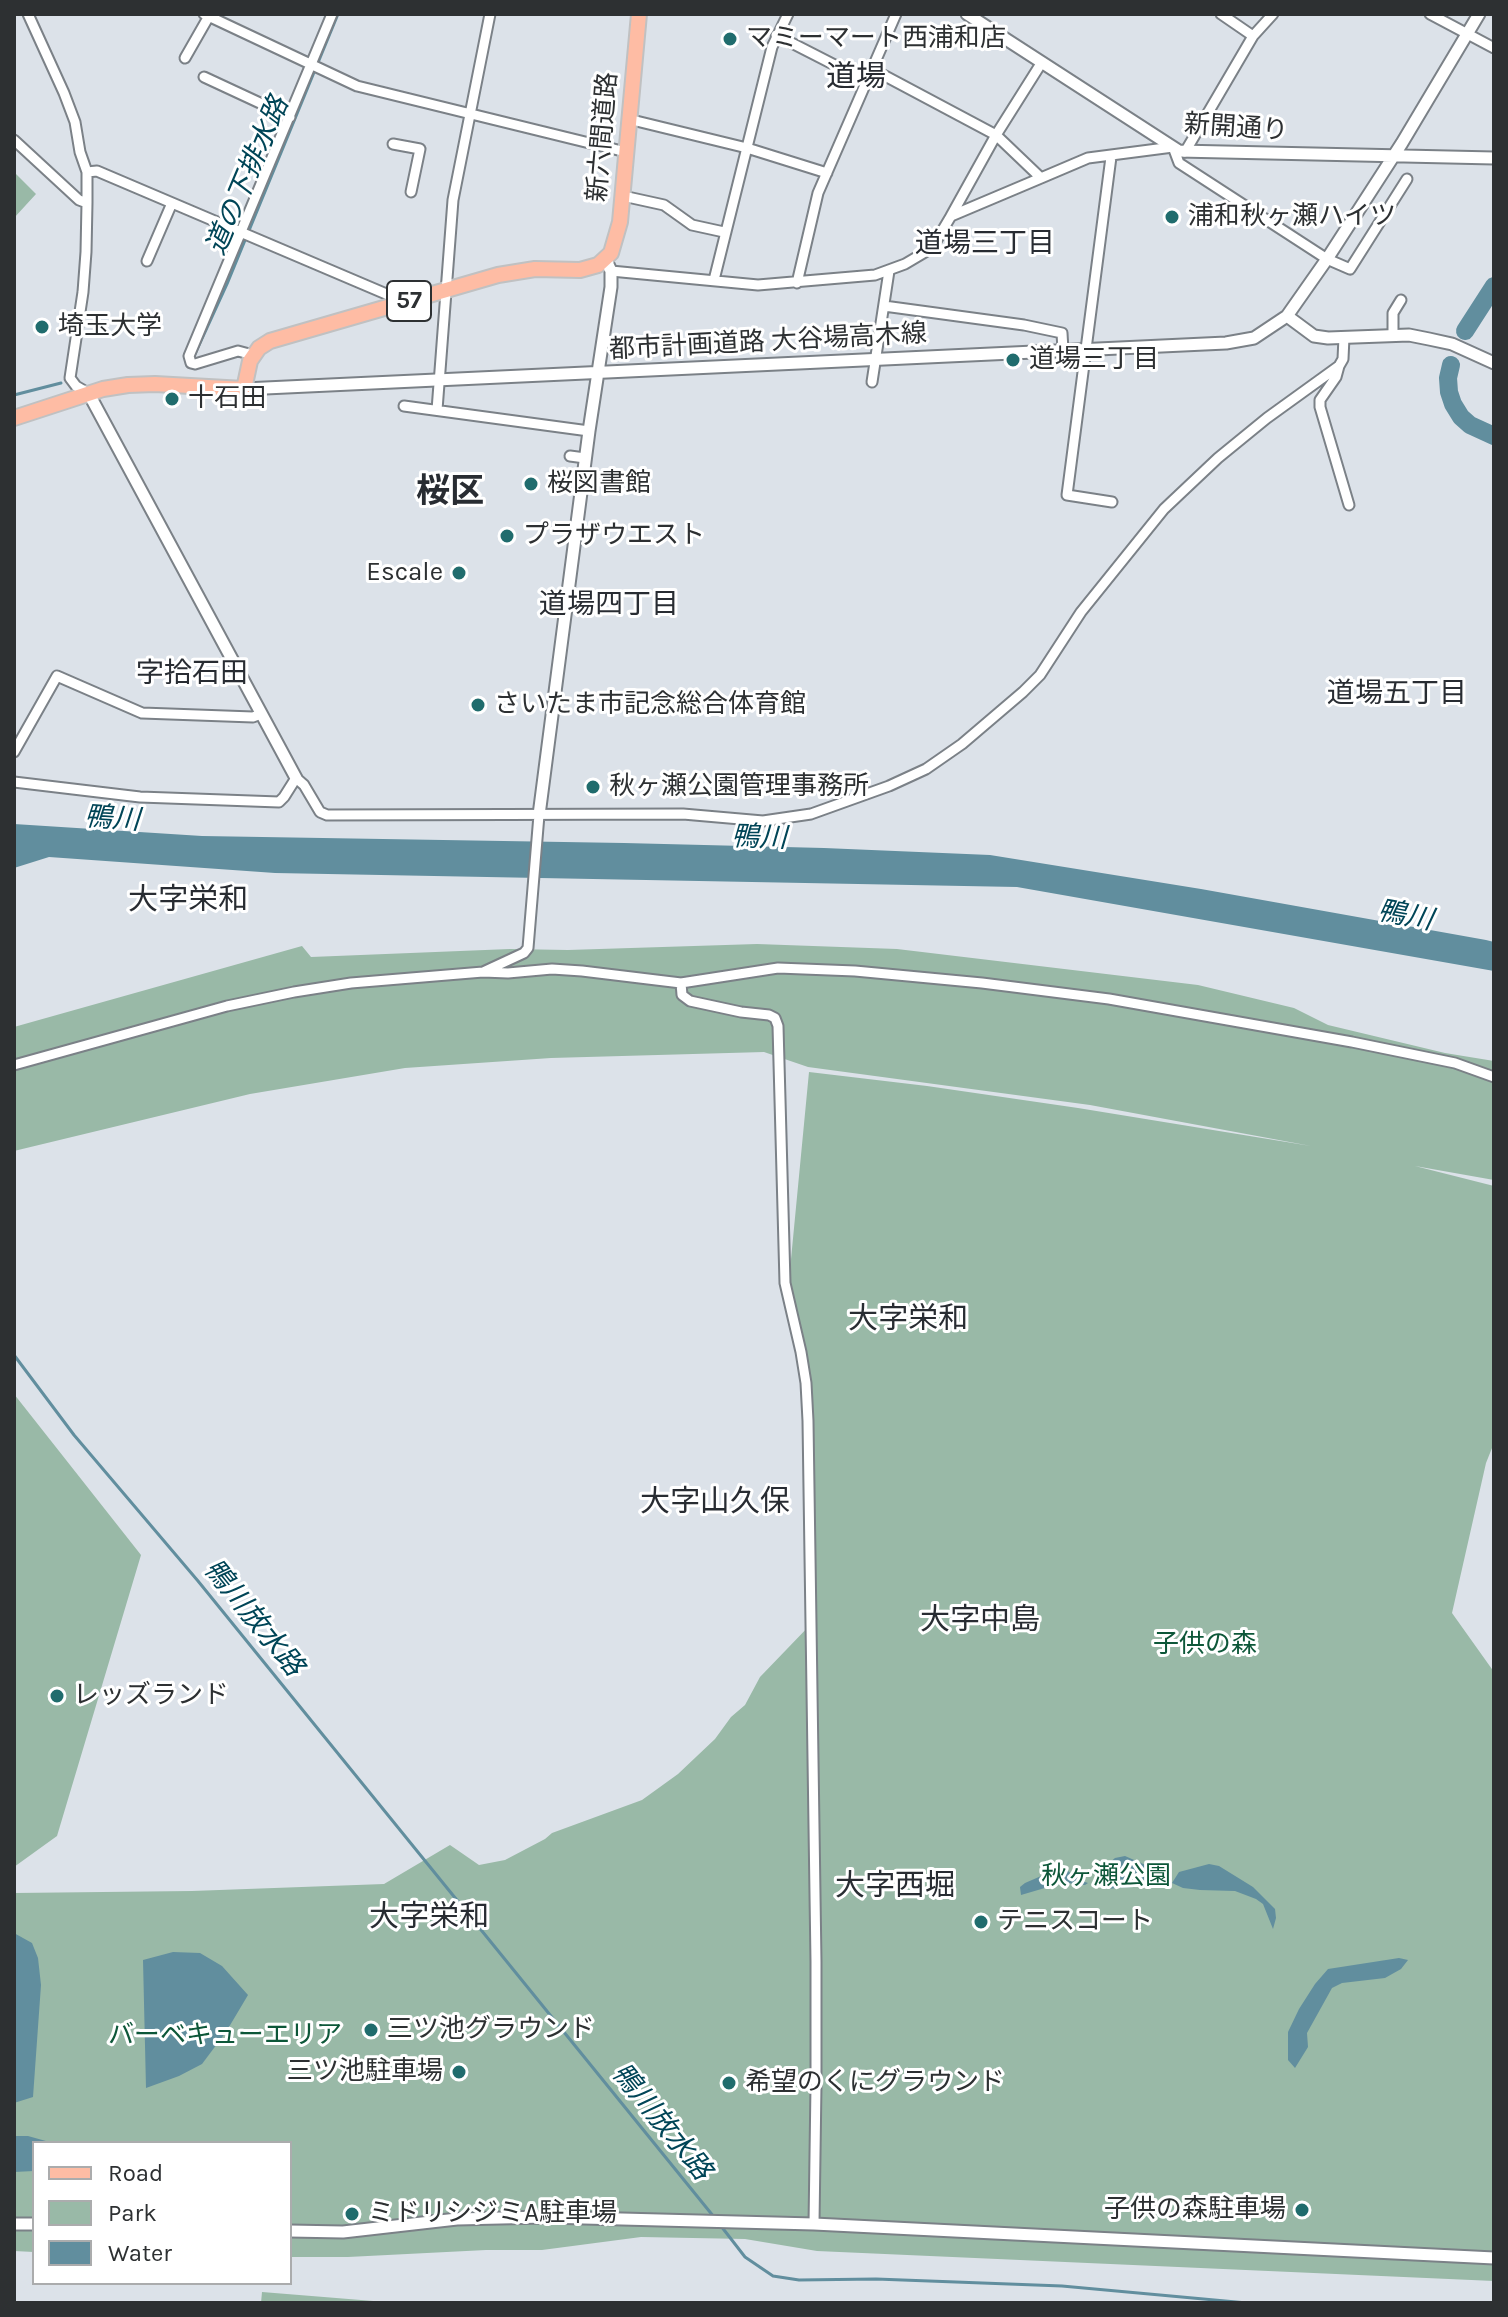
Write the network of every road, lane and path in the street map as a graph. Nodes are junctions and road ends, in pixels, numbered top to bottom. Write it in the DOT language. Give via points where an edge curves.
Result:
graph roads {
  1 [pos="28,14"];
  2 [pos="332,14"];
  3 [pos="490,14"];
  4 [pos="639,14"];
  5 [pos="788,14"];
  6 [pos="896,14"];
  7 [pos="1221,14"];
  8 [pos="1273,14"];
  9 [pos="1430,14"];
  10 [pos="1479,14"];
  11 [pos="207,15"];
  12 [pos="969,15"];
  13 [pos="1468,34"];
  14 [pos="776,35"];
  15 [pos="1253,36"];
  16 [pos="1494,48"];
  17 [pos="185,58"];
  18 [pos="1042,62"];
  19 [pos="311,65"];
  20 [pos="872,69"];
  21 [pos="204,77"];
  22 [pos="866,81"];
  23 [pos="470,114"];
  24 [pos="290,117"];
  25 [pos="628,119"];
  26 [pos="996,135"];
  27 [pos="14,140"];
  28 [pos="393,144"];
  29 [pos="1173,147"];
  30 [pos="747,148"];
  31 [pos="626,152"];
  32 [pos="1185,152"];
  33 [pos="1394,155"];
  34 [pos="1111,157"];
  35 [pos="1494,158"];
  36 [pos="87,172"];
  37 [pos="827,173"];
  38 [pos="1041,178"];
  39 [pos="1407,179"];
  40 [pos="411,192"];
  41 [pos="623,196"];
  42 [pos="87,203"];
  43 [pos="172,203"];
  44 [pos="951,216"];
  45 [pos="242,232"];
  46 [pos="724,232"];
  47 [pos="1327,259"];
  48 [pos="147,261"];
  49 [pos="608,266"];
  50 [pos="889,271"];
  51 [pos="714,280"];
  52 [pos="797,283"];
  53 [pos="445,290"];
  54 [pos="1401,300"];
  55 [pos="405,302"];
  56 [pos="884,306"];
  57 [pos="1287,316"];
  58 [pos="1393,335"];
  59 [pos="1344,337"];
  60 [pos="1085,348"];
  61 [pos="1063,350"];
  62 [pos="253,355"];
  63 [pos="876,360"];
  64 [pos="1494,363"];
  65 [pos="1339,366"];
  66 [pos="598,371"];
  67 [pos="440,380"];
  68 [pos="872,382"];
  69 [pos="244,389"];
  70 [pos="89,394"];
  71 [pos="404,406"];
  72 [pos="437,410"];
  73 [pos="14,418"];
  74 [pos="589,431"];
  75 [pos="570,456"];
  76 [pos="585,458"];
  77 [pos="1112,502"];
  78 [pos="1349,505"];
  79 [pos="261,714"];
  80 [pos="14,752"];
  81 [pos="296,778"];
  82 [pos="14,782"];
  83 [pos="539,818"];
  84 [pos="483,972"];
  85 [pos="681,983"];
  86 [pos="14,1065"];
  87 [pos="1494,1077"];
  88 [pos="814,2224"];
  89 [pos="292,2231"];
  90 [pos="1494,2258"];
  1 -- 36 [label="street" via="75,122"];
  2 -- 19 [label="street"];
  3 -- 23 [label="street"];
  4 -- 25 [label="main road, 新六間道路"];
  5 -- 14 [label="street"];
  6 -- 20 [label="street"];
  7 -- 15 [label="street"];
  8 -- 15 [label="street"];
  9 -- 13 [label="street"];
  10 -- 13 [label="street"];
  11 -- 17 [label="street"];
  11 -- 19 [label="street"];
  12 -- 18 [label="street, 新開通り"];
  13 -- 16 [label="street"];
  13 -- 33 [label="street"];
  14 -- 22 [label="street"];
  14 -- 30 [label="street"];
  15 -- 32 [label="street"];
  18 -- 26 [label="street"];
  18 -- 29 [label="street, 新開通り"];
  19 -- 23 [label="street" via="357,86"];
  19 -- 24 [label="street"];
  20 -- 22 [label="street"];
  20 -- 26 [label="street"];
  21 -- 24 [label="street"];
  22 -- 37 [label="street"];
  23 -- 31 [label="street"];
  23 -- 53 [label="street" via="453,200"];
  24 -- 45 [label="street"];
  25 -- 30 [label="street"];
  25 -- 31 [label="main road, 新六間道路"];
  26 -- 38 [label="street"];
  26 -- 44 [label="street"];
  27 -- 42 [label="street"];
  28 -- 40 [label="street" via="420,149"];
  29 -- 32 [label="street, 新開通り"];
  29 -- 34 [label="street"];
  29 -- 47 [label="street" via="1179,163"];
  30 -- 37 [label="street"];
  30 -- 46 [label="street"];
  31 -- 41 [label="main road, 新六間道路"];
  32 -- 33 [label="street, 新開通り"];
  33 -- 35 [label="street, 新開通り"];
  33 -- 47 [label="street"];
  34 -- 38 [label="street" via="1088,158"];
  34 -- 60 [label="street"];
  36 -- 42 [label="street"];
  36 -- 43 [label="street" via="97,171"];
  37 -- 52 [label="street"];
  38 -- 44 [label="street"];
  39 -- 47 [label="street" via="1350,269"];
  41 -- 46 [label="street" via="664,205 692,225"];
  41 -- 49 [label="main road, 新六間道路"];
  42 -- 70 [label="street" via="83,292 70,378"];
  43 -- 45 [label="street"];
  43 -- 48 [label="street"];
  44 -- 50 [label="street" via="932,248"];
  45 -- 55 [label="street"];
  45 -- 62 [label="street" via="189,356 195,364 238,351"];
  46 -- 51 [label="street"];
  47 -- 57 [label="street"];
  49 -- 51 [label="street"];
  49 -- 53 [label="main road, 57" via="521,270"];
  49 -- 66 [label="street" via="611,287"];
  50 -- 52 [label="street"];
  50 -- 56 [label="street"];
  51 -- 52 [label="street"];
  53 -- 55 [label="main road, 57"];
  53 -- 67 [label="street"];
  54 -- 58 [label="street" via="1393,313"];
  55 -- 62 [label="main road, 57" via="270,341"];
  56 -- 61 [label="street" via="1062,333"];
  56 -- 63 [label="street"];
  57 -- 59 [label="street" via="1314,336"];
  57 -- 60 [label="street, 都市計画道路 大谷場高木線" via="1241,342"];
  58 -- 59 [label="street"];
  58 -- 64 [label="street" via="1452,344"];
  59 -- 65 [label="street"];
  60 -- 61 [label="street, 都市計画道路 大谷場高木線"];
  60 -- 77 [label="street" via="1067,495"];
  61 -- 63 [label="street, 都市計画道路 大谷場高木線"];
  62 -- 69 [label="main road"];
  63 -- 66 [label="street, 都市計画道路 大谷場高木線"];
  63 -- 68 [label="street"];
  65 -- 78 [label="street" via="1320,407"];
  65 -- 83 [label="street" via="1218,458 1164,509 1081,612 1040,675 926,769 811,814 764,821 683,814"];
  66 -- 67 [label="street, 都市計画道路 大谷場高木線"];
  66 -- 74 [label="street"];
  67 -- 69 [label="street, 都市計画道路 大谷場高木線"];
  67 -- 72 [label="street"];
  69 -- 70 [label="main road" via="142,384"];
  70 -- 73 [label="main road"];
  70 -- 79 [label="street"];
  71 -- 72 [label="street"];
  72 -- 74 [label="street"];
  74 -- 76 [label="street"];
  75 -- 76 [label="street"];
  76 -- 83 [label="street"];
  79 -- 80 [label="street" via="142,713 57,676"];
  79 -- 81 [label="street"];
  81 -- 82 [label="street" via="279,802 140,797"];
  81 -- 83 [label="street" via="327,815"];
  83 -- 84 [label="street" via="530,939 524,953"];
  84 -- 85 [label="street" via="568,970"];
  84 -- 86 [label="street" via="282,994"];
  85 -- 87 [label="street" via="782,968 982,983 1352,1042 1455,1063"];
  85 -- 88 [label="street" via="682,995 690,1001 775,1018 779,1034 785,1283 806,1383 809,1447"];
  88 -- 89 [label="street" via="489,2217 343,2232"];
  88 -- 90 [label="street"];
}
